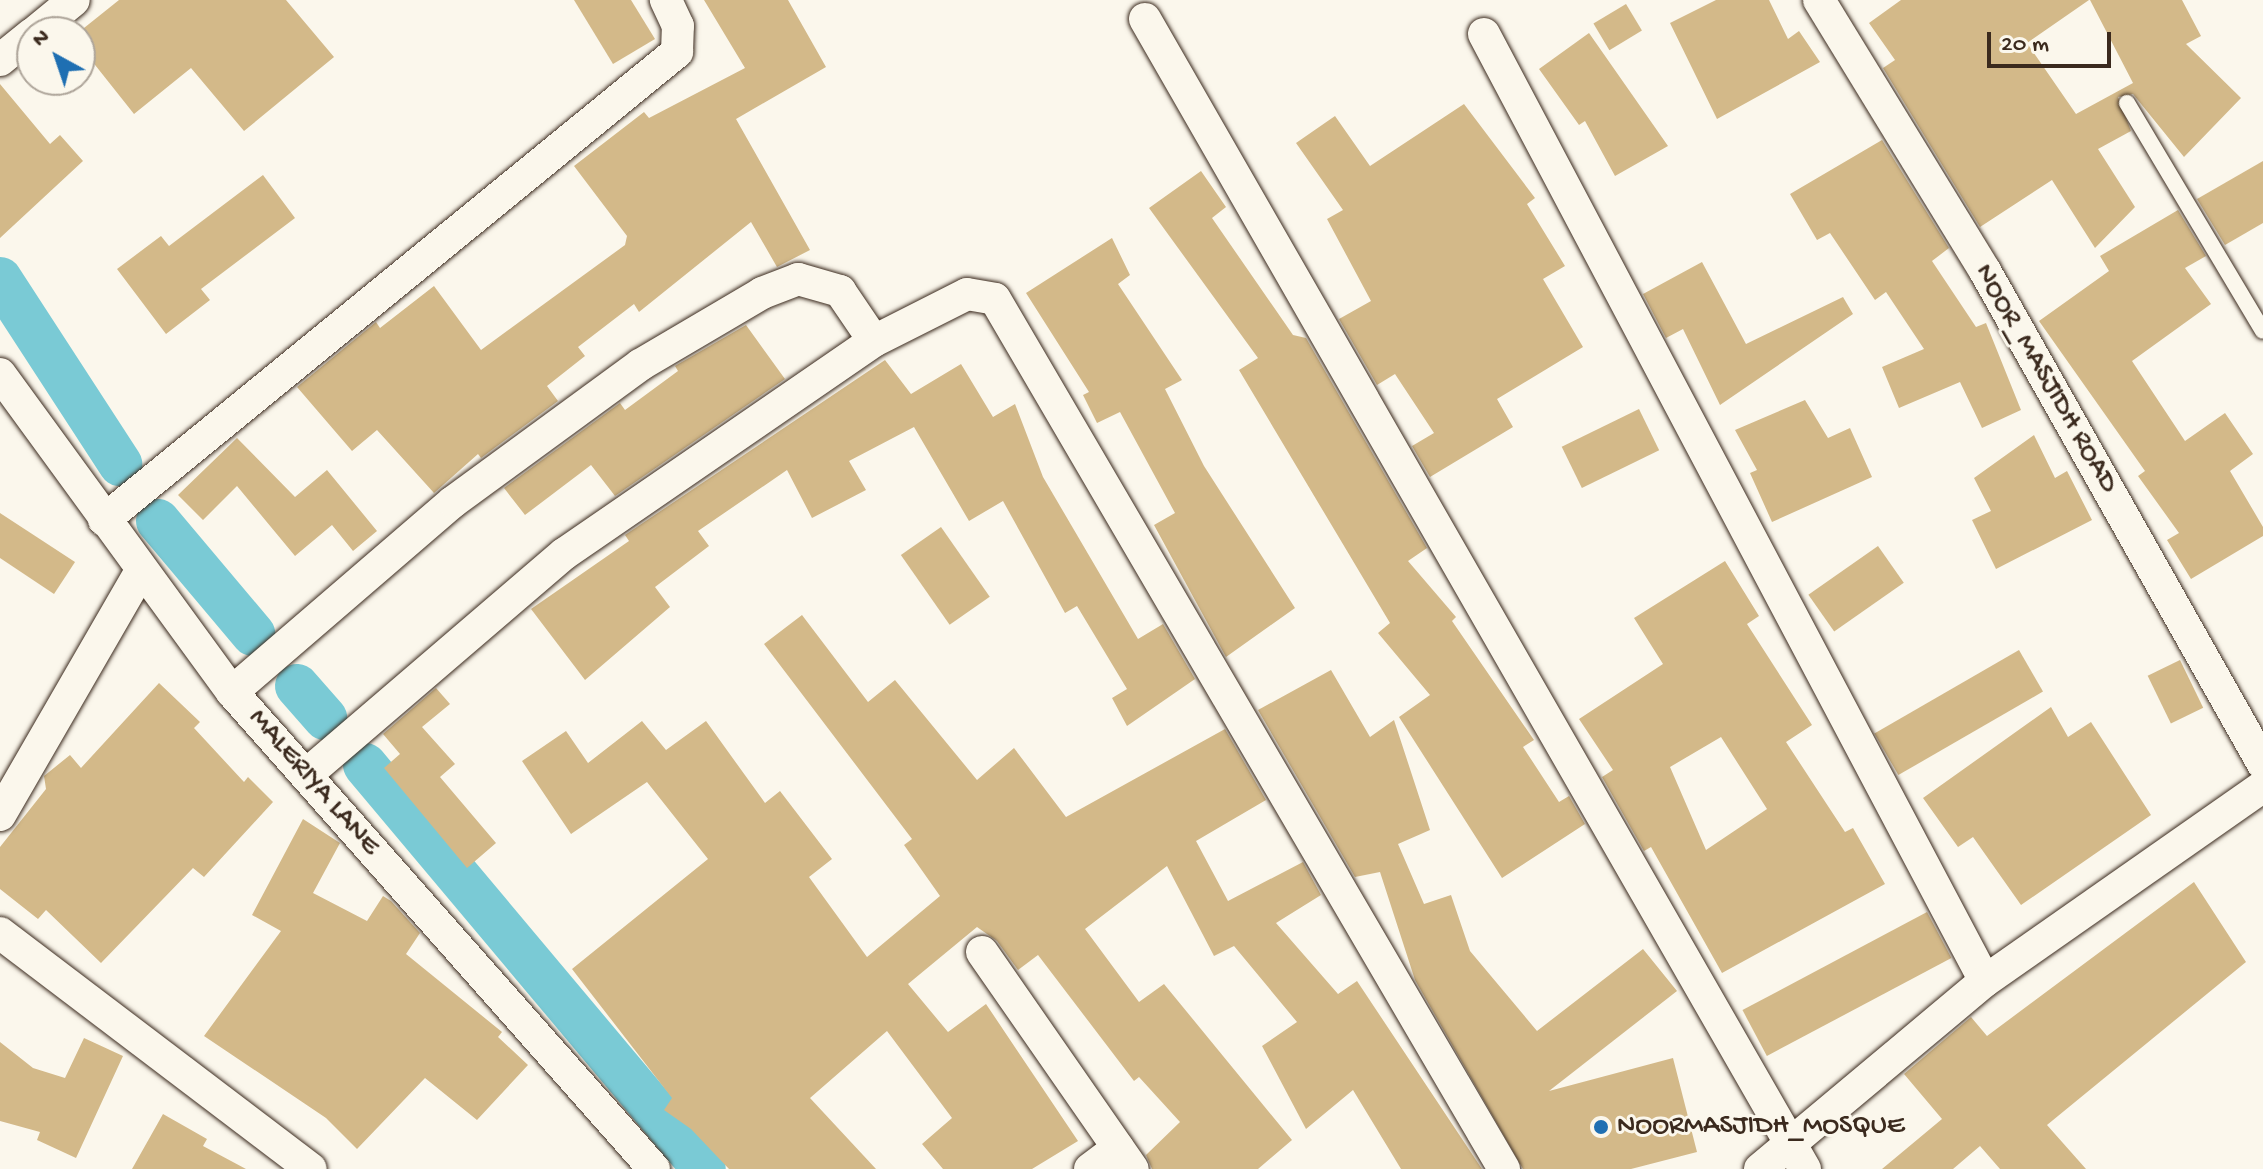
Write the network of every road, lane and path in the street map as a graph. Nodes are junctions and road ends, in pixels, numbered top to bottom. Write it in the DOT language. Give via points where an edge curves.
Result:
graph roads {
  1 [pos="74,0"];
  2 [pos="666,0"];
  3 [pos="1819,0"];
  4 [pos="1152,9"];
  5 [pos="54,16"];
  6 [pos="1484,34"];
  7 [pos="16,47"];
  8 [pos="0,60"];
  9 [pos="2127,103"];
  10 [pos="2263,331"];
  11 [pos="874,341"];
  12 [pos="0,374"];
  13 [pos="104,520"];
  14 [pos="141,571"];
  15 [pos="232,692"];
  16 [pos="2263,764"];
  17 [pos="306,775"];
  18 [pos="2263,786"];
  19 [pos="0,815"];
  20 [pos="0,933"];
  21 [pos="982,952"];
  22 [pos="1985,981"];
  23 [pos="1126,1158"];
  24 [pos="1796,1158"];
  25 [pos="311,1169"];
  26 [pos="654,1169"];
  27 [pos="1090,1169"];
  28 [pos="1504,1169"];
  29 [pos="1760,1169"];
  1 -- 5 [label="street"];
  2 -- 13 [label="street" via="678,26 677,52"];
  3 -- 16 [label="street, NOOR_MASJIDH ROAD" via="1985,271"];
  4 -- 24 [label="street"];
  6 -- 22 [label="street"];
  7 -- 8 [label="street"];
  9 -- 10 [label="lane"];
  11 -- 15 [label="street" via="840,291 798,279 762,293 640,365 453,502"];
  11 -- 17 [label="street" via="564,554"];
  11 -- 28 [label="street" via="967,294 995,299"];
  12 -- 13 [label="street, MALERIYA LANE"];
  13 -- 14 [label="street, MALERIYA LANE"];
  14 -- 15 [label="street, MALERIYA LANE"];
  14 -- 19 [label="street"];
  15 -- 17 [label="street, MALERIYA LANE"];
  17 -- 26 [label="street, MALERIYA LANE"];
  18 -- 22 [label="street"];
  20 -- 25 [label="street"];
  21 -- 23 [label="street"];
  22 -- 24 [label="street"];
  23 -- 27 [label="street"];
  24 -- 29 [label="street"];
}
